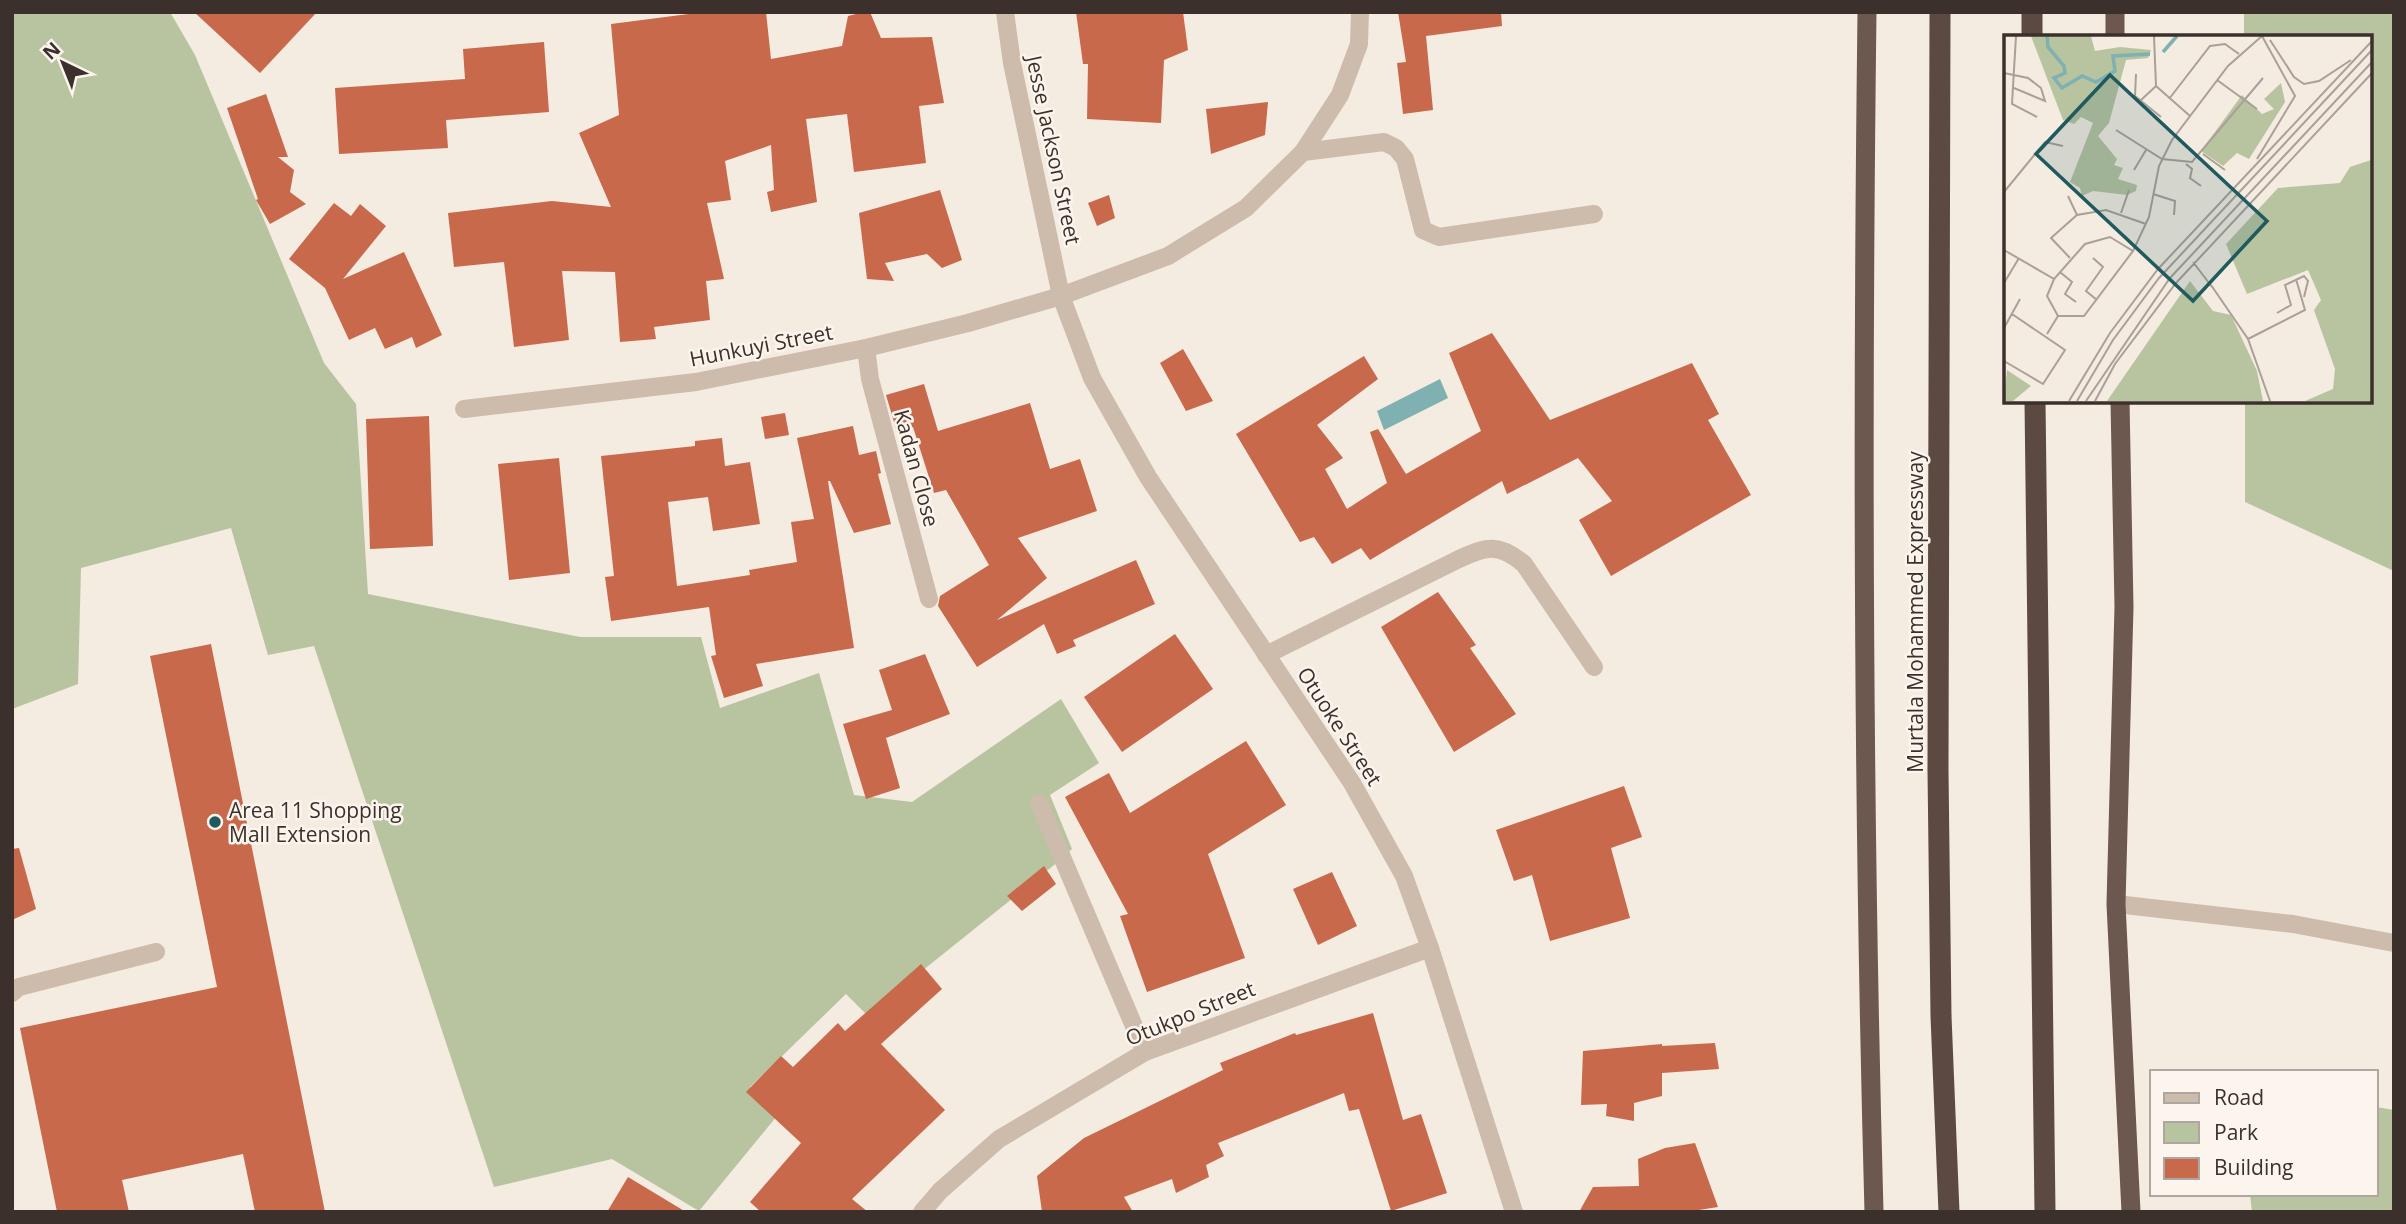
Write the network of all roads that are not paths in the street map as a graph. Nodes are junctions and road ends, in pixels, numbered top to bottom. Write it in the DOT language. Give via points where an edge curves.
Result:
graph roads {
  1 [pos="1005,12"];
  2 [pos="1360,12"];
  3 [pos="1867,12"];
  4 [pos="1940,12"];
  5 [pos="2032,12"];
  6 [pos="2115,12"];
  7 [pos="2032,35"];
  8 [pos="2115,35"];
  9 [pos="1303,152"];
  10 [pos="1594,214"];
  11 [pos="1061,296"];
  12 [pos="866,348"];
  13 [pos="2035,402"];
  14 [pos="2120,402"];
  15 [pos="464,410"];
  16 [pos="929,599"];
  17 [pos="1266,655"];
  18 [pos="1594,667"];
  19 [pos="1039,803"];
  20 [pos="2116,904"];
  21 [pos="2394,943"];
  22 [pos="1430,948"];
  23 [pos="156,952"];
  24 [pos="12,993"];
  25 [pos="1145,1052"];
  26 [pos="922,1212"];
  27 [pos="1514,1212"];
  28 [pos="1874,1212"];
  29 [pos="1949,1212"];
  30 [pos="2045,1212"];
  31 [pos="2131,1212"];
  1 -- 11 [label="street, Jesse Jackson Street"];
  2 -- 9 [label="street, Hunkuyi Street" via="1359,44 1340,95"];
  3 -- 28 [label="highway" via="1866,878"];
  4 -- 29 [label="highway, Murtala Mohammed Expressway" via="1938,769"];
  5 -- 7 [label="highway"];
  6 -- 8 [label="highway"];
  9 -- 10 [label="street" via="1384,142 1396,148 1405,159 1423,230 1439,237"];
  9 -- 11 [label="street, Hunkuyi Street" via="1246,208 1168,256"];
  11 -- 12 [label="street, Hunkuyi Street"];
  11 -- 17 [label="street, Otuoke Street" via="1092,378 1148,477"];
  12 -- 15 [label="street, Hunkuyi Street" via="696,382"];
  12 -- 16 [label="street, Kadan Close" via="870,379"];
  13 -- 30 [label="highway"];
  14 -- 20 [label="highway" via="2123,607"];
  17 -- 18 [label="street" via="1478,550 1496,548 1509,551 1524,564"];
  17 -- 22 [label="street, Otuoke Street" via="1352,783 1404,876"];
  19 -- 25 [label="street"];
  20 -- 21 [label="street" via="2293,924"];
  20 -- 31 [label="highway"];
  22 -- 25 [label="street, Otukpo Street"];
  22 -- 27 [label="street, Otuoke Street"];
  23 -- 24 [label="street" via="19,987"];
  25 -- 26 [label="street, Otukpo Street" via="999,1139"];
}
